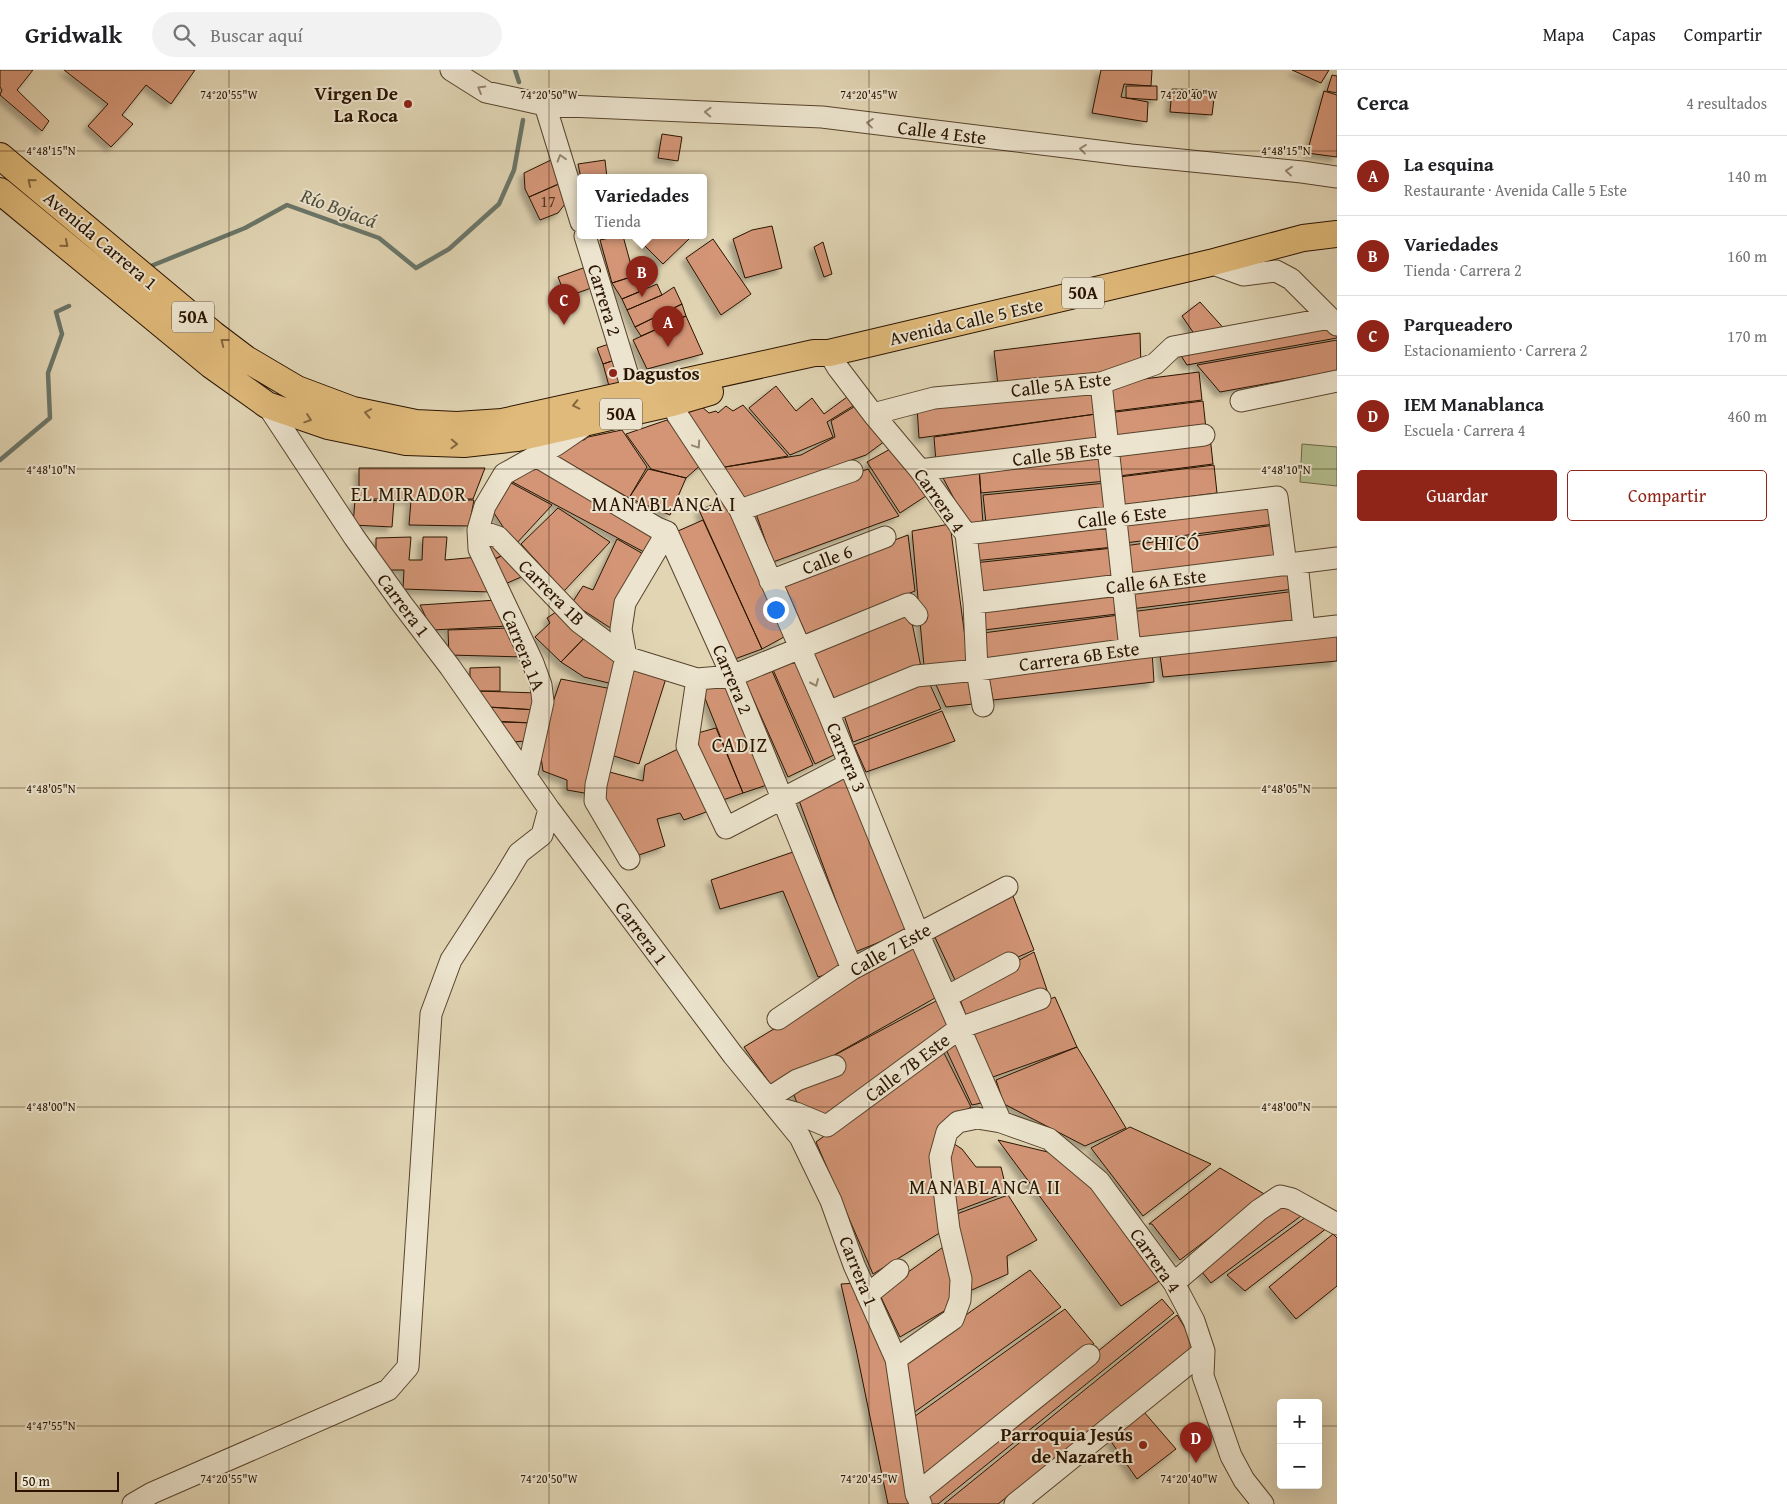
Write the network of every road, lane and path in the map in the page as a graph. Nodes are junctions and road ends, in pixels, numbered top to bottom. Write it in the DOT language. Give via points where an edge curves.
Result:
graph roads {
  1 [pos="451,70"];
  2 [pos="545,105"];
  3 [pos="0,156"];
  4 [pos="1337,177"];
  5 [pos="0,191"];
  6 [pos="577,209"];
  7 [pos="1337,234"];
  8 [pos="586,239"];
  9 [pos="1210,263"];
  10 [pos="1333,322"];
  11 [pos="829,353"];
  12 [pos="1337,381"];
  13 [pos="1101,383"];
  14 [pos="633,392"];
  15 [pos="1242,401"];
  16 [pos="672,403"];
  17 [pos="267,405"];
  18 [pos="873,414"];
  19 [pos="590,421"];
  20 [pos="411,432"];
  21 [pos="1204,435"];
  22 [pos="1108,447"];
  23 [pos="536,456"];
  24 [pos="920,470"];
  25 [pos="852,471"];
  26 [pos="740,510"];
  27 [pos="1116,516"];
  28 [pos="478,530"];
  29 [pos="667,532"];
  30 [pos="966,534"];
  31 [pos="885,537"];
  32 [pos="1337,558"];
  33 [pos="1291,564"];
  34 [pos="770,581"];
  35 [pos="1123,585"];
  36 [pos="974,603"];
  37 [pos="917,615"];
  38 [pos="1337,626"];
  39 [pos="1304,629"];
  40 [pos="800,649"];
  41 [pos="1130,649"];
  42 [pos="626,657"];
  43 [pos="977,670"];
  44 [pos="732,676"];
  45 [pos="697,679"];
  46 [pos="983,706"];
  47 [pos="828,712"];
  48 [pos="849,764"];
  49 [pos="527,774"];
  50 [pos="782,800"];
  51 [pos="550,809"];
  52 [pos="629,859"];
  53 [pos="1007,887"];
  54 [pos="918,933"];
  55 [pos="1009,963"];
  56 [pos="852,969"];
  57 [pos="946,997"];
  58 [pos="1040,998"];
  59 [pos="778,1019"];
  60 [pos="960,1028"];
  61 [pos="835,1066"];
  62 [pos="774,1103"];
  63 [pos="1001,1122"];
  64 [pos="1337,1224"];
  65 [pos="898,1270"];
  66 [pos="1174,1283"];
  67 [pos="868,1295"];
  68 [pos="1204,1351"];
  69 [pos="1089,1355"];
  70 [pos="896,1359"];
  71 [pos="919,1499"];
  72 [pos="133,1504"];
  73 [pos="1015,1504"];
  74 [pos="1263,1504"];
  2 -- 1 [label="street, one-way" via="486,92"];
  4 -- 2 [label="street, Calle 4 Este, one-way" via="822,116"];
  6 -- 2 [label="street, one-way"];
  20 -- 3 [label="main road, Avenida Carrera 1 / 50A, one-way" via="297,389 246,359"];
  5 -- 17 [label="main road, Avenida Carrera 1 / 50A, one-way" via="211,365"];
  7 -- 9 [label="main road, Avenida Calle 5 Este / 50A" via="1303,238"];
  8 -- 14 [label="street, Carrera 2"];
  9 -- 10 [label="street" via="1243,275 1276,272 1291,279"];
  9 -- 11 [label="main road, Avenida Calle 5 Este / 50A"];
  10 -- 13 [label="street, Calle 5A Este" via="1173,347 1155,364"];
  11 -- 14 [label="main road, Avenida Calle 5 Este / 50A" via="814,353"];
  11 -- 16 [label="main road, Avenida Calle 5 Este / 50A" via="816,363"];
  11 -- 18 [label="street, Carrera 4"];
  12 -- 15 [label="street"];
  13 -- 18 [label="street, Calle 5A Este" via="934,398"];
  13 -- 22 [label="street"];
  14 -- 20 [label="main road, Avenida Calle 5 Este / 50A, one-way" via="502,422"];
  16 -- 19 [label="main road, Avenida Calle 5 Este / 50A"];
  16 -- 26 [label="street, Carrera 3, one-way"];
  17 -- 20 [label="main road, Avenida Carrera 1 / 50A, one-way" via="328,426"];
  17 -- 49 [label="street, Carrera 1" via="354,537"];
  18 -- 24 [label="street, Carrera 4"];
  20 -- 19 [label="main road, Avenida Calle 5 Este / 50A, one-way" via="472,443 517,438"];
  19 -- 23 [label="street"];
  21 -- 22 [label="street, Calle 5B Este"];
  22 -- 24 [label="street, Calle 5B Este"];
  22 -- 27 [label="street"];
  23 -- 28 [label="street" via="504,474 485,506"];
  23 -- 29 [label="street"];
  24 -- 30 [label="street, Carrera 4"];
  25 -- 26 [label="street"];
  26 -- 34 [label="street, Carrera 3"];
  27 -- 30 [label="street, Calle 6 Este"];
  27 -- 33 [label="street, Calle 6 Este" via="1277,497"];
  27 -- 35 [label="street"];
  28 -- 42 [label="street, Carrera 1B" via="498,537 579,622"];
  28 -- 49 [label="street, Carrera 1A" via="479,549 541,685 543,702"];
  29 -- 42 [label="street" via="626,602 621,629"];
  29 -- 44 [label="street, Carrera 2"];
  30 -- 36 [label="street, Carrera 4"];
  31 -- 34 [label="street, Calle 6"];
  32 -- 33 [label="street, Calle 6A Este"];
  33 -- 35 [label="street, Calle 6A Este"];
  33 -- 39 [label="street"];
  34 -- 40 [label="street, Carrera 3"];
  35 -- 36 [label="street, Calle 6A Este"];
  35 -- 41 [label="street"];
  36 -- 43 [label="street, Carrera 4"];
  37 -- 40 [label="street" via="908,604"];
  38 -- 39 [label="street, Carrera 6B Este"];
  39 -- 41 [label="street, Carrera 6B Este"];
  40 -- 44 [label="street"];
  40 -- 47 [label="street, Carrera 3, one-way"];
  41 -- 43 [label="street, Carrera 6B Este"];
  42 -- 45 [label="street, Carrera 1B"];
  42 -- 52 [label="street" via="595,801"];
  43 -- 46 [label="street, Carrera 4"];
  43 -- 47 [label="street, Carrera 6B Este" via="916,676"];
  44 -- 45 [label="street, Carrera 1B"];
  44 -- 50 [label="street, Carrera 2"];
  45 -- 50 [label="street" via="687,746 726,828"];
  47 -- 48 [label="street, Carrera 3"];
  48 -- 50 [label="street"];
  48 -- 54 [label="street, Carrera 3"];
  49 -- 51 [label="street, Carrera 1"];
  50 -- 56 [label="street, Carrera 2"];
  51 -- 62 [label="street, Carrera 1" via="733,1056"];
  51 -- 72 [label="street" via="542,835 519,853 451,960 431,1014 408,1367 388,1390"];
  53 -- 54 [label="street, Calle 7 Este"];
  54 -- 56 [label="street, Calle 7 Este"];
  54 -- 57 [label="street, Carrera 3"];
  55 -- 57 [label="street"];
  56 -- 59 [label="street, Calle 7 Este"];
  57 -- 60 [label="street, Carrera 3"];
  58 -- 60 [label="street, Calle 7B Este"];
  60 -- 62 [label="street, Calle 7B Este" via="827,1126"];
  60 -- 63 [label="street, Carrera 3"];
  61 -- 62 [label="street" via="797,1080"];
  62 -- 67 [label="street, Carrera 1" via="800,1136 831,1200"];
  63 -- 66 [label="street, Carrera 4" via="1049,1139 1099,1181"];
  63 -- 70 [label="street, Carrera 4" via="977,1118 958,1122 948,1132 940,1157 950,1230 962,1279 960,1300 953,1320"];
  64 -- 66 [label="street" via="1292,1199 1280,1196 1259,1210"];
  65 -- 67 [label="street"];
  66 -- 68 [label="street, Carrera 4" via="1194,1321"];
  67 -- 70 [label="street, Carrera 1"];
  68 -- 73 [label="street"];
  68 -- 74 [label="street, Carrera 4" via="1204,1376 1231,1456"];
  69 -- 71 [label="street"];
  70 -- 71 [label="street, Carrera 1"];
}
